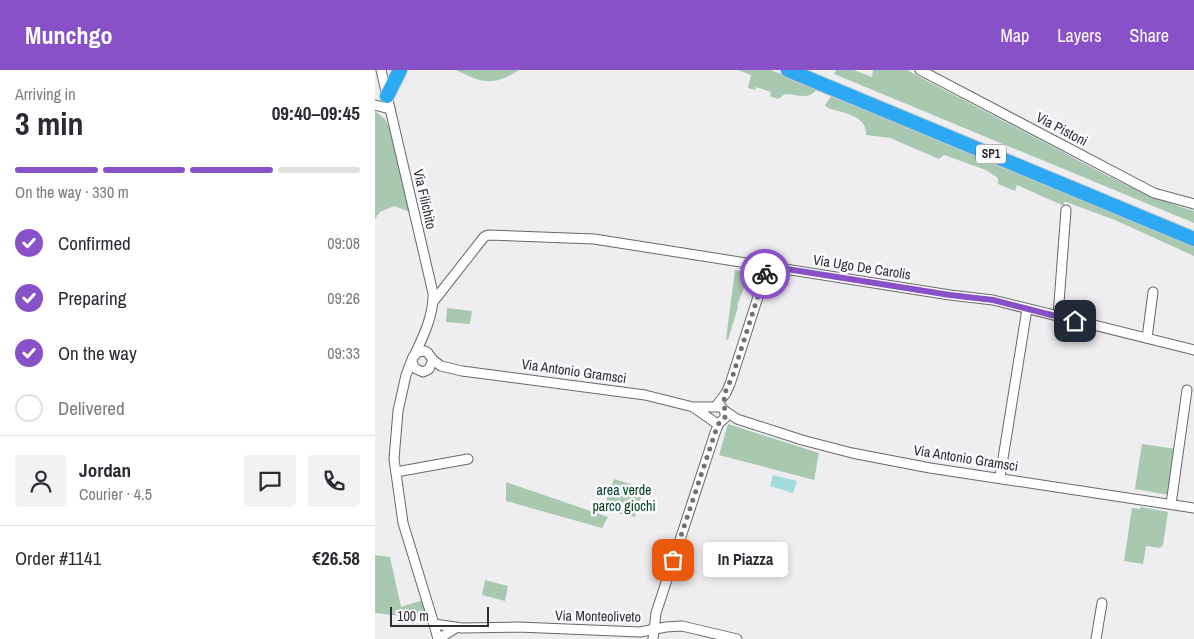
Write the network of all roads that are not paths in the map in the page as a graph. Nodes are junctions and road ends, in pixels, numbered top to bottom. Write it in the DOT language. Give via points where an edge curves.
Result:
graph roads {
  1 [pos="381,70"];
  2 [pos="400,70"];
  3 [pos="788,70"];
  4 [pos="809,70"];
  5 [pos="921,70"];
  6 [pos="389,103"];
  7 [pos="375,105"];
  8 [pos="1194,204"];
  9 [pos="1066,210"];
  10 [pos="1194,229"];
  11 [pos="1194,239"];
  12 [pos="768,266"];
  13 [pos="1153,292"];
  14 [pos="433,302"];
  15 [pos="1027,309"];
  16 [pos="1058,316"];
  17 [pos="424,334"];
  18 [pos="1147,338"];
  19 [pos="1194,350"];
  20 [pos="431,356"];
  21 [pos="413,358"];
  22 [pos="450,368"];
  23 [pos="423,370"];
  24 [pos="405,384"];
  25 [pos="1187,390"];
  26 [pos="693,407"];
  27 [pos="719,408"];
  28 [pos="737,420"];
  29 [pos="716,421"];
  30 [pos="469,459"];
  31 [pos="396,472"];
  32 [pos="1000,478"];
  33 [pos="1171,504"];
  34 [pos="1194,508"];
  35 [pos="1102,602"];
  36 [pos="434,624"];
  37 [pos="456,628"];
  38 [pos="654,634"];
  39 [pos="640,635"];
  40 [pos="714,636"];
  41 [pos="438,639"];
  42 [pos="737,639"];
  43 [pos="1097,639"];
  1 -- 6 [label="street, Via Filichito"];
  2 -- 6 [label="highway"];
  3 -- 11 [label="highway, SP1"];
  4 -- 10 [label="highway, SP1"];
  5 -- 8 [label="street, Via Pistoni" via="1154,193"];
  6 -- 7 [label="street"];
  6 -- 14 [label="street, Via Filichito"];
  9 -- 16 [label="street"];
  12 -- 14 [label="street, Via Ugo De Carolis" via="594,240 488,235"];
  12 -- 15 [label="street, Via Ugo De Carolis" via="993,300"];
  12 -- 27 [label="street"];
  13 -- 18 [label="street"];
  14 -- 17 [label="street, Via Filichito"];
  15 -- 16 [label="street, Via Ugo De Carolis"];
  15 -- 32 [label="street"];
  16 -- 18 [label="street, Via Ugo De Carolis"];
  17 -- 20 [label="street, Via Filichito"];
  17 -- 21 [label="street, Via Filichito"];
  18 -- 19 [label="street, Via Ugo De Carolis"];
  20 -- 21 [label="street" via="421,351"];
  20 -- 22 [label="street, Via Antonio Gramsci" via="441,366"];
  20 -- 23 [label="street" via="432,366"];
  21 -- 23 [label="street" via="414,368"];
  21 -- 24 [label="street, Via Filichito"];
  22 -- 23 [label="street, Via Antonio Gramsci"];
  22 -- 26 [label="street, Via Antonio Gramsci" via="631,393"];
  23 -- 24 [label="street" via="413,374"];
  24 -- 31 [label="street, Via Filichito" via="395,433"];
  25 -- 33 [label="street"];
  26 -- 27 [label="street, Via Antonio Gramsci"];
  26 -- 29 [label="street, Via Antonio Gramsci"];
  27 -- 28 [label="street, Via Antonio Gramsci"];
  27 -- 29 [label="street" via="725,415"];
  27 -- 29 [label="street" via="709,411"];
  28 -- 29 [label="street, Via Antonio Gramsci"];
  28 -- 32 [label="street, Via Antonio Gramsci" via="852,453"];
  29 -- 38 [label="street" via="715,433 656,613"];
  30 -- 31 [label="street"];
  31 -- 36 [label="street, Via Filichito" via="403,523"];
  32 -- 33 [label="street, Via Antonio Gramsci"];
  33 -- 34 [label="street, Via Antonio Gramsci"];
  35 -- 43 [label="street"];
  36 -- 37 [label="street, Via Monteoliveto"];
  36 -- 41 [label="street, Via Filichito"];
  37 -- 39 [label="street, Via Monteoliveto" via="518,627"];
  37 -- 41 [label="street, Via Monteoliveto"];
  38 -- 39 [label="street, Via Monteoliveto"];
  38 -- 40 [label="street, Via Monteoliveto" via="666,627 682,626"];
  40 -- 42 [label="street, Via Monteoliveto"];
}
